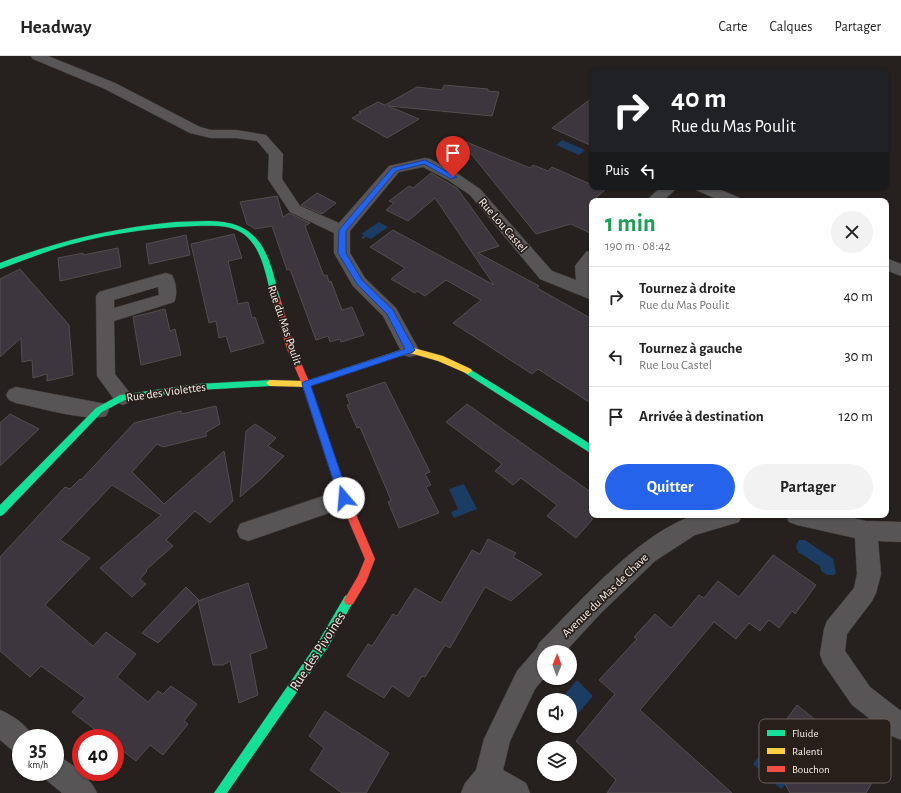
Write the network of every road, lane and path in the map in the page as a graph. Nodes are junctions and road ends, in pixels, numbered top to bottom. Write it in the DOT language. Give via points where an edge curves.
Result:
graph roads {
  1 [pos="37,56"];
  2 [pos="667,190"];
  3 [pos="708,190"];
  4 [pos="657,198"];
  5 [pos="728,198"];
  6 [pos="342,230"];
  7 [pos="589,259"];
  8 [pos="889,265"];
  9 [pos="0,266"];
  10 [pos="901,270"];
  11 [pos="589,292"];
  12 [pos="105,317"];
  13 [pos="410,350"];
  14 [pos="306,384"];
  15 [pos="16,394"];
  16 [pos="124,397"];
  17 [pos="99,410"];
  18 [pos="589,448"];
  19 [pos="344,498"];
  20 [pos="0,512"];
  21 [pos="707,518"];
  22 [pos="810,518"];
  23 [pos="683,521"];
  24 [pos="248,531"];
  25 [pos="866,531"];
  26 [pos="901,532"];
  27 [pos="555,645"];
  28 [pos="537,667"];
  29 [pos="891,719"];
  30 [pos="891,719"];
  31 [pos="0,723"];
  32 [pos="901,727"];
  33 [pos="12,733"];
  34 [pos="64,777"];
  35 [pos="482,785"];
  36 [pos="83,793"];
  37 [pos="220,793"];
  38 [pos="516,793"];
  1 -- 6 [label="street" via="110,86 195,130 211,134 261,138 276,154 275,179 295,209"];
  2 -- 4 [label="street"];
  3 -- 5 [label="street"];
  6 -- 11 [label="street, Rue Lou Castel" via="394,169 425,162 475,192 546,275"];
  6 -- 13 [label="street" via="342,253 360,282 390,312"];
  7 -- 11 [label="street" via="583,266"];
  8 -- 10 [label="street"];
  9 -- 14 [label="street, Rue du Mas Poulit" via="40,250 76,240 138,228 194,223 234,226 250,233 260,247 291,349"];
  12 -- 16 [label="street" via="106,376"];
  13 -- 14 [label="street"];
  13 -- 18 [label="street" via="464,368"];
  14 -- 16 [label="street, Rue des Violettes" via="264,383 198,387"];
  14 -- 19 [label="street, Rue des Pivoines"];
  15 -- 17 [label="street"];
  16 -- 17 [label="street, Rue des Violettes"];
  17 -- 20 [label="street, Rue des Violettes"];
  19 -- 24 [label="street"];
  19 -- 37 [label="street, Rue des Pivoines" via="370,559 362,579 324,643"];
  21 -- 23 [label="street, Avenue du Mas de Chave"];
  22 -- 25 [label="street"];
  23 -- 27 [label="street, Avenue du Mas de Chave" via="592,606"];
  25 -- 26 [label="street"];
  25 -- 29 [label="street" via="869,574 864,593 836,629 832,654 861,696"];
  28 -- 35 [label="street" via="526,680 497,739"];
  30 -- 32 [label="street"];
  31 -- 33 [label="street"];
  34 -- 36 [label="street"];
  35 -- 38 [label="street"];
}
